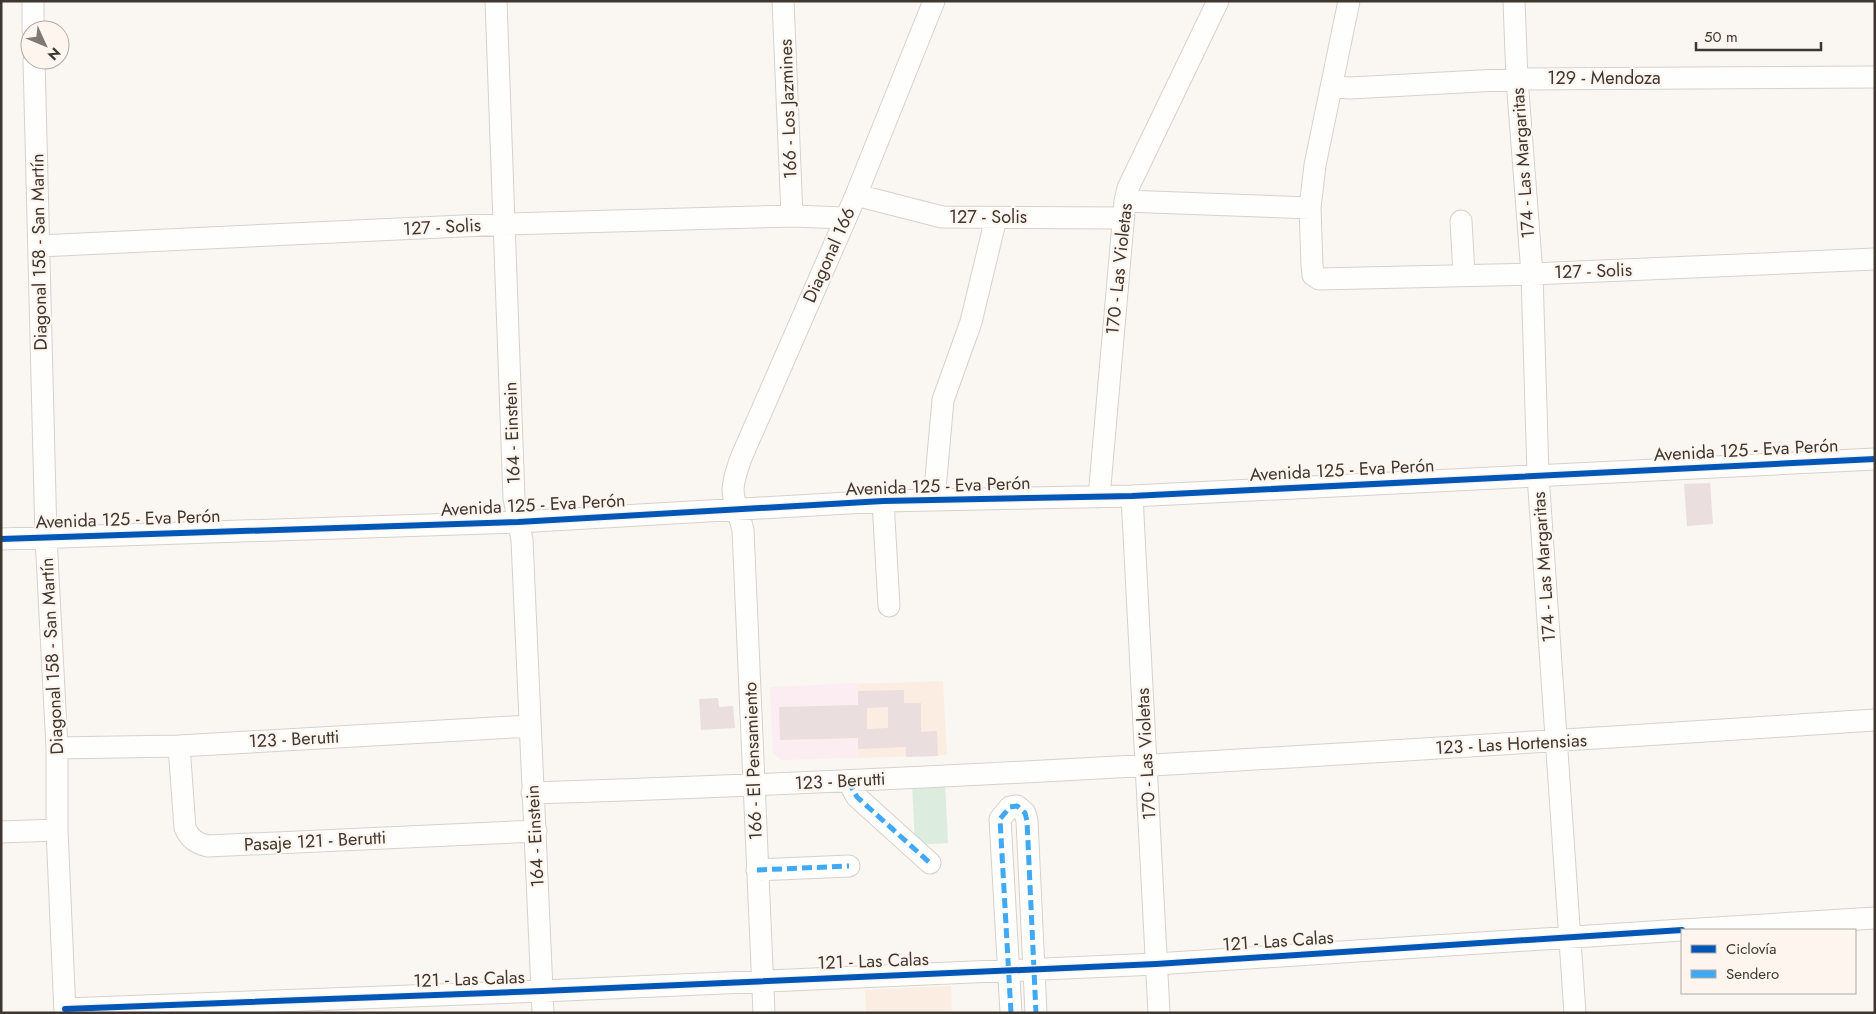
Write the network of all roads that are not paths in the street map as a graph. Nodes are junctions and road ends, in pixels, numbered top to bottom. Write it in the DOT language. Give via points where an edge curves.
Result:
graph roads {
  1 [pos="32,1"];
  2 [pos="496,1"];
  3 [pos="783,1"];
  4 [pos="934,1"];
  5 [pos="1218,1"];
  6 [pos="1349,1"];
  7 [pos="1514,1"];
  8 [pos="33,20"];
  9 [pos="34,70"];
  10 [pos="1875,77"];
  11 [pos="1517,79"];
  12 [pos="1333,87"];
  13 [pos="856,195"];
  14 [pos="1310,208"];
  15 [pos="1123,209"];
  16 [pos="792,216"];
  17 [pos="845,218"];
  18 [pos="996,218"];
  19 [pos="1460,221"];
  20 [pos="505,224"];
  21 [pos="39,246"];
  22 [pos="1875,260"];
  23 [pos="1464,274"];
  24 [pos="1532,274"];
  25 [pos="1875,458"];
  26 [pos="1538,475"];
  27 [pos="1132,496"];
  28 [pos="1099,497"];
  29 [pos="934,500"];
  30 [pos="883,502"];
  31 [pos="736,510"];
  32 [pos="518,522"];
  33 [pos="46,537"];
  34 [pos="1,539"];
  35 [pos="889,606"];
  36 [pos="1875,720"];
  37 [pos="530,726"];
  38 [pos="1557,741"];
  39 [pos="179,746"];
  40 [pos="57,748"];
  41 [pos="1147,765"];
  42 [pos="848,781"];
  43 [pos="753,786"];
  44 [pos="532,793"];
  45 [pos="57,830"];
  46 [pos="536,831"];
  47 [pos="1,832"];
  48 [pos="930,863"];
  49 [pos="849,866"];
  50 [pos="757,870"];
  51 [pos="1875,918"];
  52 [pos="1698,929"];
  53 [pos="1681,930"];
  54 [pos="1570,938"];
  55 [pos="1156,964"];
  56 [pos="1034,970"];
  57 [pos="1009,971"];
  58 [pos="762,981"];
  59 [pos="542,991"];
  60 [pos="65,1011"];
  61 [pos="543,1013"];
  62 [pos="764,1013"];
  63 [pos="1011,1013"];
  64 [pos="1036,1013"];
  65 [pos="1158,1013"];
  66 [pos="1575,1013"];
  1 -- 8 [label="street"];
  2 -- 20 [label="street, 164 - Einstein"];
  3 -- 16 [label="street, 166 - Los Jazmines"];
  4 -- 13 [label="street, Diagonal 166"];
  5 -- 15 [label="street, 170 - Las Violetas" via="1128,188"];
  6 -- 12 [label="street"];
  7 -- 11 [label="street, 174 - Las Margaritas"];
  9 -- 21 [label="street, Diagonal 158 - San Martín"];
  10 -- 11 [label="street, 129 - Mendoza"];
  11 -- 12 [label="street, 129 - Mendoza"];
  11 -- 24 [label="street, 174 - Las Margaritas"];
  12 -- 14 [label="street" via="1315,165"];
  13 -- 17 [label="street, Diagonal 166"];
  13 -- 18 [label="street, 127 - Solis" via="923,214"];
  14 -- 15 [label="street, 127 - Solis"];
  14 -- 23 [label="street, 127 - Solis" via="1313,275 1327,280"];
  15 -- 18 [label="street, 127 - Solis"];
  15 -- 28 [label="street, 170 - Las Violetas"];
  16 -- 17 [label="street, 127 - Solis"];
  16 -- 20 [label="street, 127 - Solis"];
  17 -- 31 [label="street, Diagonal 166" via="741,458 732,495"];
  18 -- 29 [label="street" via="969,329 943,400"];
  19 -- 23 [label="street"];
  20 -- 21 [label="street, 127 - Solis"];
  20 -- 32 [label="street, 164 - Einstein" via="514,498"];
  21 -- 33 [label="street, Diagonal 158 - San Martín"];
  22 -- 24 [label="street, 127 - Solis"];
  23 -- 24 [label="street, 127 - Solis"];
  24 -- 26 [label="street, 174 - Las Margaritas"];
  25 -- 26 [label="street, Avenida 125 - Eva Perón"];
  26 -- 27 [label="street, Avenida 125 - Eva Perón"];
  26 -- 38 [label="street, 174 - Las Margaritas"];
  27 -- 28 [label="street, Avenida 125 - Eva Perón"];
  27 -- 41 [label="street, 170 - Las Violetas"];
  28 -- 29 [label="street, Avenida 125 - Eva Perón"];
  29 -- 30 [label="street, Avenida 125 - Eva Perón"];
  30 -- 31 [label="street, Avenida 125 - Eva Perón"];
  30 -- 35 [label="street"];
  31 -- 32 [label="street, Avenida 125 - Eva Perón"];
  31 -- 43 [label="street, 166 - El Pensamiento" via="743,530"];
  32 -- 33 [label="street, Avenida 125 - Eva Perón"];
  32 -- 37 [label="street, 164 - Einstein" via="522,540"];
  33 -- 34 [label="street, Avenida 125 - Eva Perón"];
  33 -- 40 [label="street, Diagonal 158 - San Martín"];
  36 -- 38 [label="street, 123 - Las Hortensias"];
  37 -- 39 [label="street, 123 - Berutti"];
  37 -- 44 [label="street, 164 - Einstein"];
  38 -- 41 [label="street, 123 - Las Hortensias"];
  38 -- 54 [label="street, 174 - Las Margaritas"];
  39 -- 40 [label="street, 123 - Berutti"];
  39 -- 46 [label="street, Pasaje 121 - Berutti" via="185,828 189,837 208,846"];
  40 -- 45 [label="street, Diagonal 158 - San Martín"];
  41 -- 42 [label="street, 123 - Berutti"];
  41 -- 55 [label="street, 170 - Las Violetas"];
  42 -- 43 [label="street, 123 - Berutti"];
  42 -- 48 [label="street" via="857,797"];
  43 -- 44 [label="street, 123 - Berutti"];
  43 -- 50 [label="street, 166 - El Pensamiento"];
  44 -- 46 [label="street, 164 - Einstein"];
  45 -- 47 [label="street"];
  45 -- 60 [label="street, Diagonal 158 - San Martín"];
  46 -- 59 [label="street, 164 - Einstein"];
  49 -- 50 [label="street"];
  50 -- 58 [label="street, 166 - El Pensamiento"];
  51 -- 52 [label="street, 121 - Las Calas"];
  53 -- 54 [label="street, 121 - Las Calas"];
  54 -- 55 [label="street, 121 - Las Calas"];
  54 -- 66 [label="street, 174 - Las Margaritas"];
  55 -- 56 [label="street, 121 - Las Calas"];
  55 -- 65 [label="street, 170 - Las Violetas"];
  56 -- 57 [label="street, 121 - Las Calas"];
  56 -- 57 [label="street" via="1027,821 1025,813 1017,806 1010,807 1000,819"];
  56 -- 64 [label="street"];
  57 -- 58 [label="street, 121 - Las Calas"];
  57 -- 63 [label="street"];
  58 -- 59 [label="street, 121 - Las Calas"];
  58 -- 62 [label="street, 166 - El Pensamiento"];
  59 -- 60 [label="street, 121 - Las Calas"];
  59 -- 61 [label="street, 164 - Einstein"];
}
